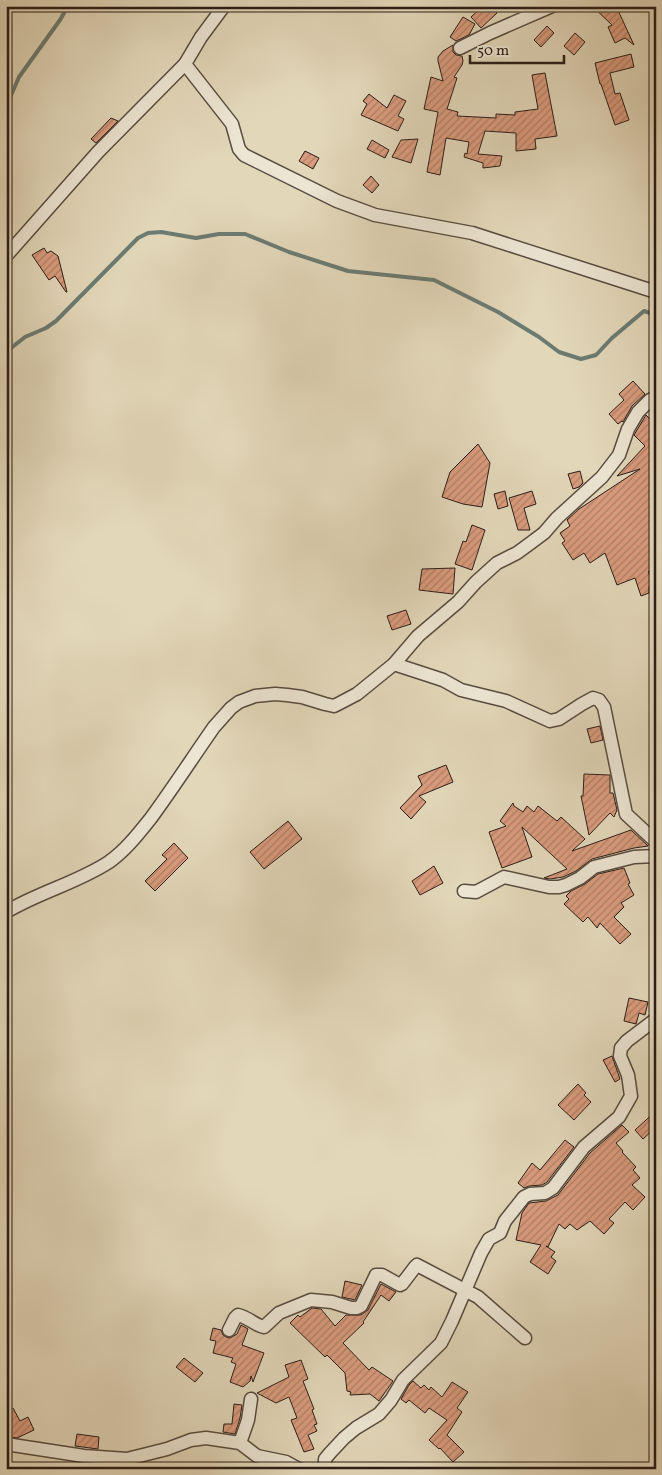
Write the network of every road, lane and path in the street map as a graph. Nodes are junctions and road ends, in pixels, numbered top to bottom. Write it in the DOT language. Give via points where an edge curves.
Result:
graph roads {
  1 [pos="224,6"];
  2 [pos="552,6"];
  3 [pos="460,48"];
  4 [pos="185,64"];
  5 [pos="6,256"];
  6 [pos="656,292"];
  7 [pos="656,397"];
  8 [pos="394,664"];
  9 [pos="656,842"];
  10 [pos="656,856"];
  11 [pos="464,891"];
  12 [pos="6,912"];
  13 [pos="656,1019"];
  14 [pos="466,1290"];
  15 [pos="229,1330"];
  16 [pos="525,1338"];
  17 [pos="251,1400"];
  18 [pos="240,1443"];
  19 [pos="6,1444"];
  20 [pos="299,1469"];
  21 [pos="325,1469"];
  1 -- 4 [label="street" via="200,37"];
  2 -- 3 [label="street"];
  4 -- 5 [label="street" via="98,152"];
  4 -- 6 [label="street" via="232,124 239,149 244,154 320,193 375,215 472,233"];
  7 -- 8 [label="street" via="638,412 619,455 602,477 544,533 497,563 418,636"];
  8 -- 9 [label="street" via="443,680 461,690 506,701 550,721 559,719 588,700 599,700 604,707 626,814"];
  8 -- 12 [label="street" via="357,694 334,706 275,694 239,702 214,727 167,797 123,851 74,881"];
  10 -- 11 [label="street" via="634,857 594,867 580,878 559,887 506,877 476,892"];
  13 -- 14 [label="street" via="621,1048 620,1056 628,1075 631,1096 619,1117 584,1147 552,1188 545,1193 527,1196 514,1209 500,1233 486,1242"];
  14 -- 15 [label="street" via="417,1265 400,1285 382,1275 376,1276 357,1308 311,1300 280,1313 264,1327 238,1315"];
  14 -- 16 [label="street"];
  14 -- 21 [label="street" via="441,1342 402,1380 379,1414 356,1428 330,1453 325,1459"];
  17 -- 18 [label="street"];
  18 -- 19 [label="street" via="206,1438 191,1440 127,1459"];
  18 -- 20 [label="street" via="258,1456 286,1462"];
}
